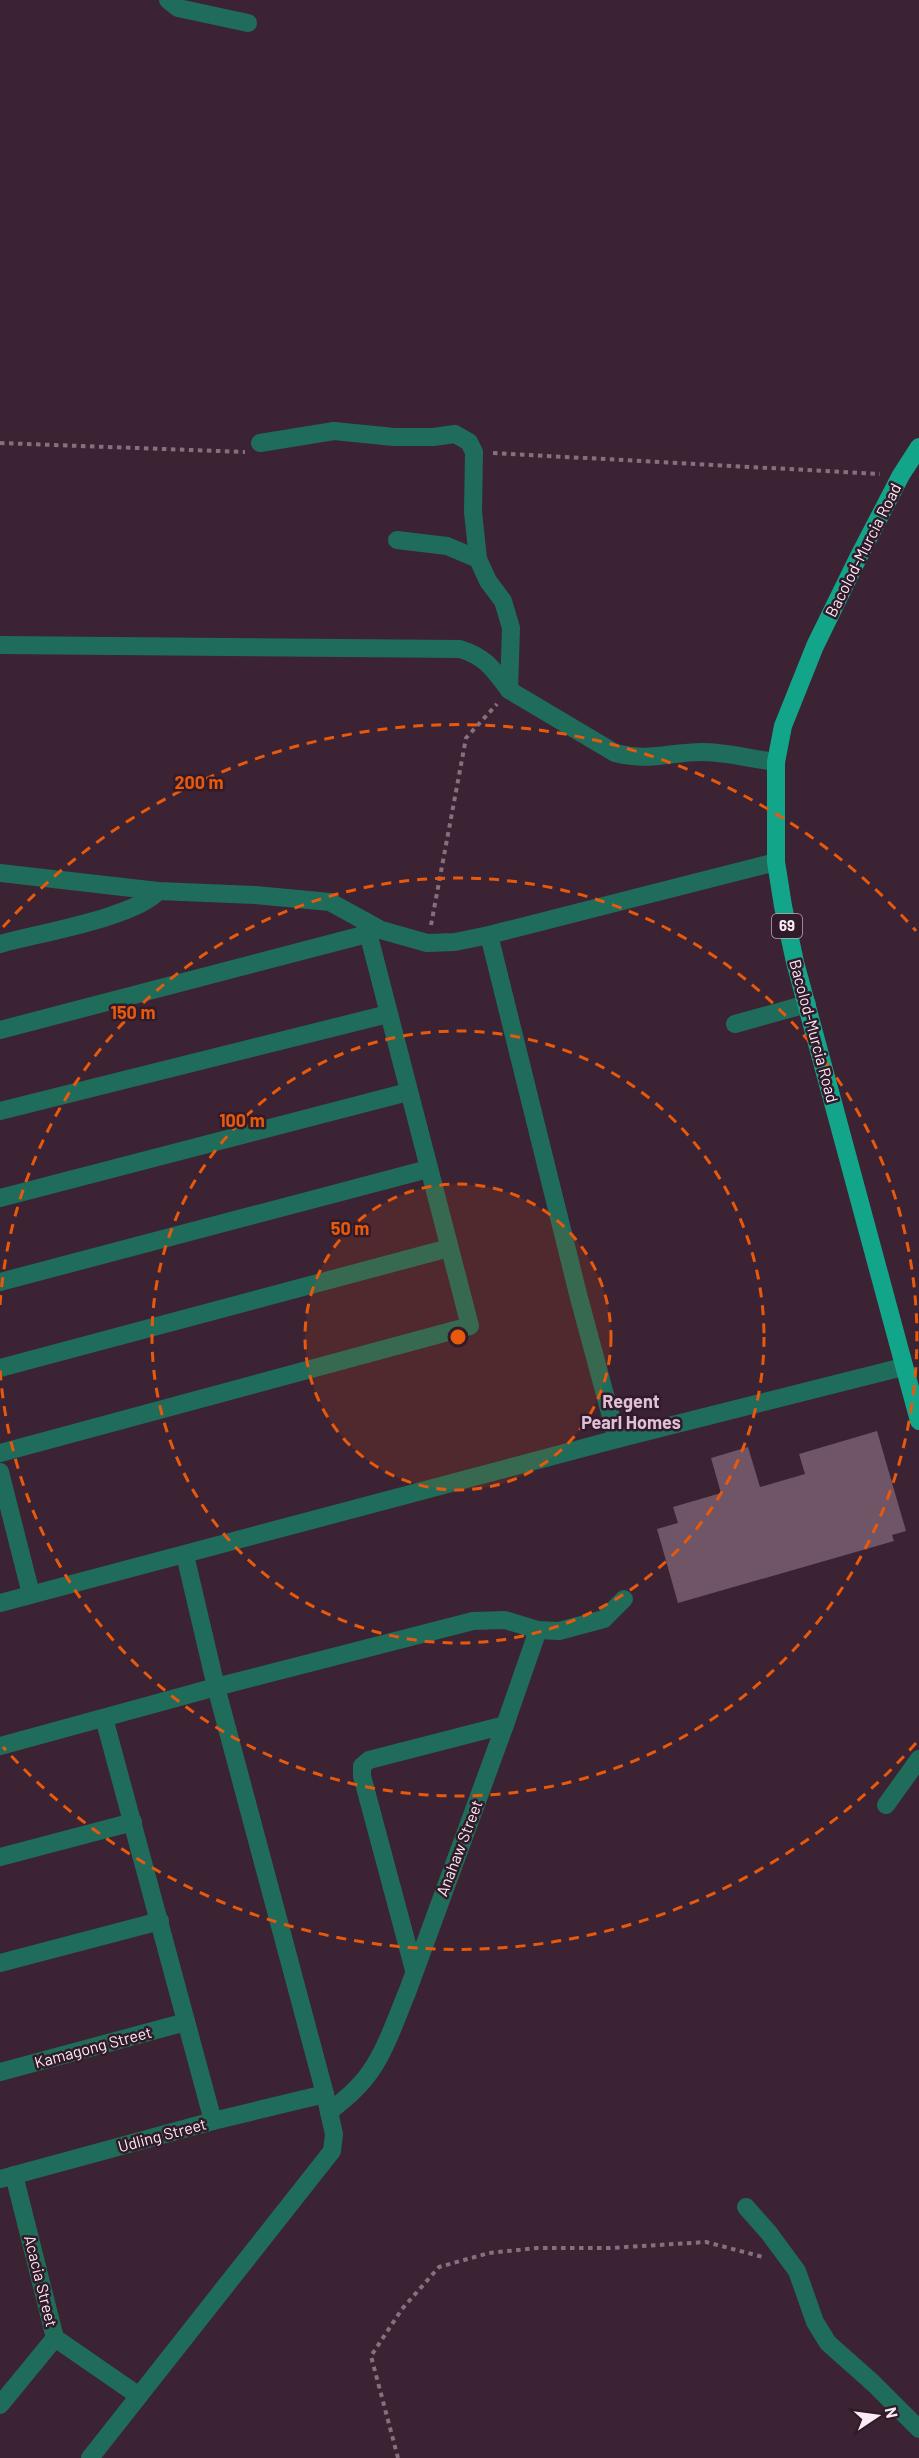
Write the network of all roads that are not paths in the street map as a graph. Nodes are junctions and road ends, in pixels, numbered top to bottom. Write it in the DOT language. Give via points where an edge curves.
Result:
graph roads {
  1 [pos="168,0"];
  2 [pos="248,23"];
  3 [pos="919,447"];
  4 [pos="256,448"];
  5 [pos="396,540"];
  6 [pos="478,559"];
  7 [pos="0,645"];
  8 [pos="509,690"];
  9 [pos="776,762"];
  10 [pos="776,862"];
  11 [pos="0,873"];
  12 [pos="158,891"];
  13 [pos="366,928"];
  14 [pos="489,934"];
  15 [pos="0,944"];
  16 [pos="807,1004"];
  17 [pos="388,1014"];
  18 [pos="735,1024"];
  19 [pos="0,1030"];
  20 [pos="408,1092"];
  21 [pos="0,1111"];
  22 [pos="428,1169"];
  23 [pos="0,1198"];
  24 [pos="449,1248"];
  25 [pos="0,1282"];
  26 [pos="903,1367"];
  27 [pos="0,1368"];
  28 [pos="919,1421"];
  29 [pos="617,1439"];
  30 [pos="0,1453"];
  31 [pos="0,1472"];
  32 [pos="185,1555"];
  33 [pos="31,1594"];
  34 [pos="624,1599"];
  35 [pos="0,1603"];
  36 [pos="538,1630"];
  37 [pos="216,1687"];
  38 [pos="104,1718"];
  39 [pos="505,1725"];
  40 [pos="0,1746"];
  41 [pos="919,1759"];
  42 [pos="886,1805"];
  43 [pos="133,1822"];
  44 [pos="0,1857"];
  45 [pos="160,1922"];
  46 [pos="0,1963"];
  47 [pos="414,1970"];
  48 [pos="186,2022"];
  49 [pos="0,2072"];
  50 [pos="327,2103"];
  51 [pos="213,2121"];
  52 [pos="7,2177"];
  53 [pos="746,2206"];
  54 [pos="55,2338"];
  55 [pos="139,2396"];
  56 [pos="0,2405"];
  57 [pos="919,2429"];
  58 [pos="90,2458"];
  1 -- 2 [label="street" via="178,8"];
  3 -- 9 [label="main road, Bacolod-Murcia Road / 69" via="815,646 783,726"];
  4 -- 6 [label="street" via="334,431 394,437 455,434 469,442 474,452 473,512"];
  5 -- 6 [label="street" via="447,546"];
  6 -- 8 [label="street" via="503,601 511,628"];
  7 -- 8 [label="street" via="460,649 489,663"];
  8 -- 9 [label="street" via="615,753 658,758 705,752"];
  9 -- 10 [label="main road, Bacolod-Murcia Road / 69"];
  10 -- 14 [label="street"];
  10 -- 16 [label="main road, Bacolod-Murcia Road / 69"];
  11 -- 12 [label="street"];
  12 -- 13 [label="street" via="330,902"];
  12 -- 15 [label="street" via="151,900 109,915"];
  13 -- 14 [label="street" via="428,943"];
  13 -- 17 [label="street"];
  13 -- 19 [label="street"];
  14 -- 29 [label="street"];
  16 -- 18 [label="street"];
  16 -- 26 [label="main road, Bacolod-Murcia Road / 69"];
  17 -- 20 [label="street"];
  17 -- 21 [label="street"];
  20 -- 22 [label="street"];
  20 -- 23 [label="street"];
  22 -- 24 [label="street"];
  22 -- 25 [label="street"];
  24 -- 27 [label="street"];
  24 -- 30 [label="street" via="470,1326"];
  26 -- 28 [label="main road, Bacolod-Murcia Road / 69"];
  26 -- 29 [label="street"];
  29 -- 32 [label="street"];
  31 -- 33 [label="street"];
  32 -- 33 [label="street"];
  32 -- 37 [label="street"];
  33 -- 35 [label="street"];
  34 -- 36 [label="street" via="604,1619 560,1631"];
  36 -- 37 [label="street" via="505,1620 473,1621"];
  36 -- 39 [label="street, Anahaw Street"];
  37 -- 38 [label="street"];
  37 -- 50 [label="street"];
  38 -- 40 [label="street"];
  38 -- 43 [label="street"];
  39 -- 47 [label="street, Anahaw Street"];
  39 -- 47 [label="street" via="369,1760 362,1766"];
  41 -- 42 [label="street"];
  43 -- 44 [label="street"];
  43 -- 45 [label="street"];
  45 -- 46 [label="street"];
  45 -- 48 [label="street"];
  47 -- 50 [label="street, Anahaw Street" via="371,2071 352,2093"];
  48 -- 49 [label="street, Kamagong Street"];
  48 -- 51 [label="street"];
  50 -- 51 [label="street, Udling Street"];
  50 -- 55 [label="street" via="334,2134 332,2151 323,2166"];
  51 -- 52 [label="street, Udling Street"];
  52 -- 54 [label="street, Acacia Street"];
  53 -- 57 [label="street" via="769,2232 802,2282 821,2334"];
  54 -- 55 [label="street"];
  54 -- 56 [label="street, Acacia Street"];
  55 -- 58 [label="street"];
}
